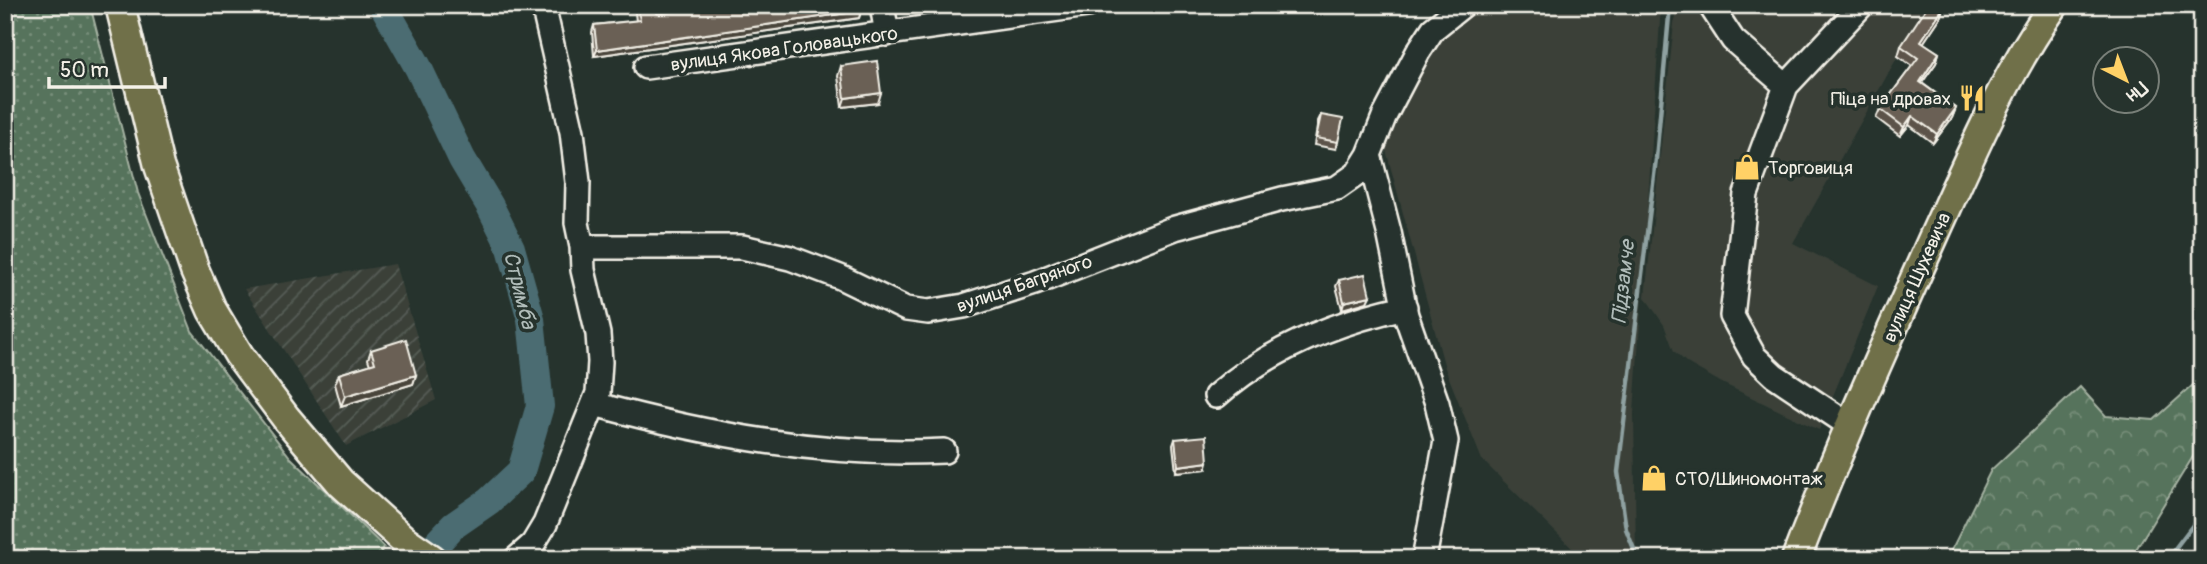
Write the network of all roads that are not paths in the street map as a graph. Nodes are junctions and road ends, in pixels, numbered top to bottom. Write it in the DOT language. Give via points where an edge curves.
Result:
graph roads {
  1 [pos="120,5"];
  2 [pos="547,5"];
  3 [pos="882,5"];
  4 [pos="1088,5"];
  5 [pos="1463,5"];
  6 [pos="1710,5"];
  7 [pos="1862,5"];
  8 [pos="2054,5"];
  9 [pos="887,34"];
  10 [pos="646,67"];
  11 [pos="1786,86"];
  12 [pos="1368,155"];
  13 [pos="582,247"];
  14 [pos="1405,307"];
  15 [pos="1216,396"];
  16 [pos="594,404"];
  17 [pos="1849,425"];
  18 [pos="944,451"];
  19 [pos="432,559"];
  20 [pos="516,559"];
  21 [pos="1424,559"];
  22 [pos="1796,559"];
  1 -- 19 [label="main road" via="159,166 212,310 239,355 341,483"];
  2 -- 13 [label="street" via="545,15 572,132"];
  3 -- 9 [label="street"];
  4 -- 9 [label="street, вулиця Якова Головацького"];
  5 -- 12 [label="street, вулиця Багряного" via="1433,29 1418,52"];
  6 -- 11 [label="street" via="1733,40"];
  7 -- 11 [label="street"];
  8 -- 17 [label="main road, вулиця Шухевича" via="2030,40 1980,137"];
  9 -- 10 [label="street, вулиця Якова Головацького"];
  11 -- 17 [label="street" via="1746,194 1732,316 1754,356 1774,375"];
  12 -- 13 [label="street, вулиця Багряного" via="1357,174 1337,188 1175,228 1035,283 964,306 928,312 906,309 790,258 742,247"];
  12 -- 14 [label="street"];
  13 -- 16 [label="street" via="598,334 600,362"];
  14 -- 15 [label="street" via="1366,316 1276,352"];
  14 -- 21 [label="street" via="1446,441"];
  16 -- 18 [label="street" via="727,436 819,448"];
  16 -- 20 [label="street" via="545,524 533,544"];
  17 -- 22 [label="main road, вулиця Шухевича"];
}
